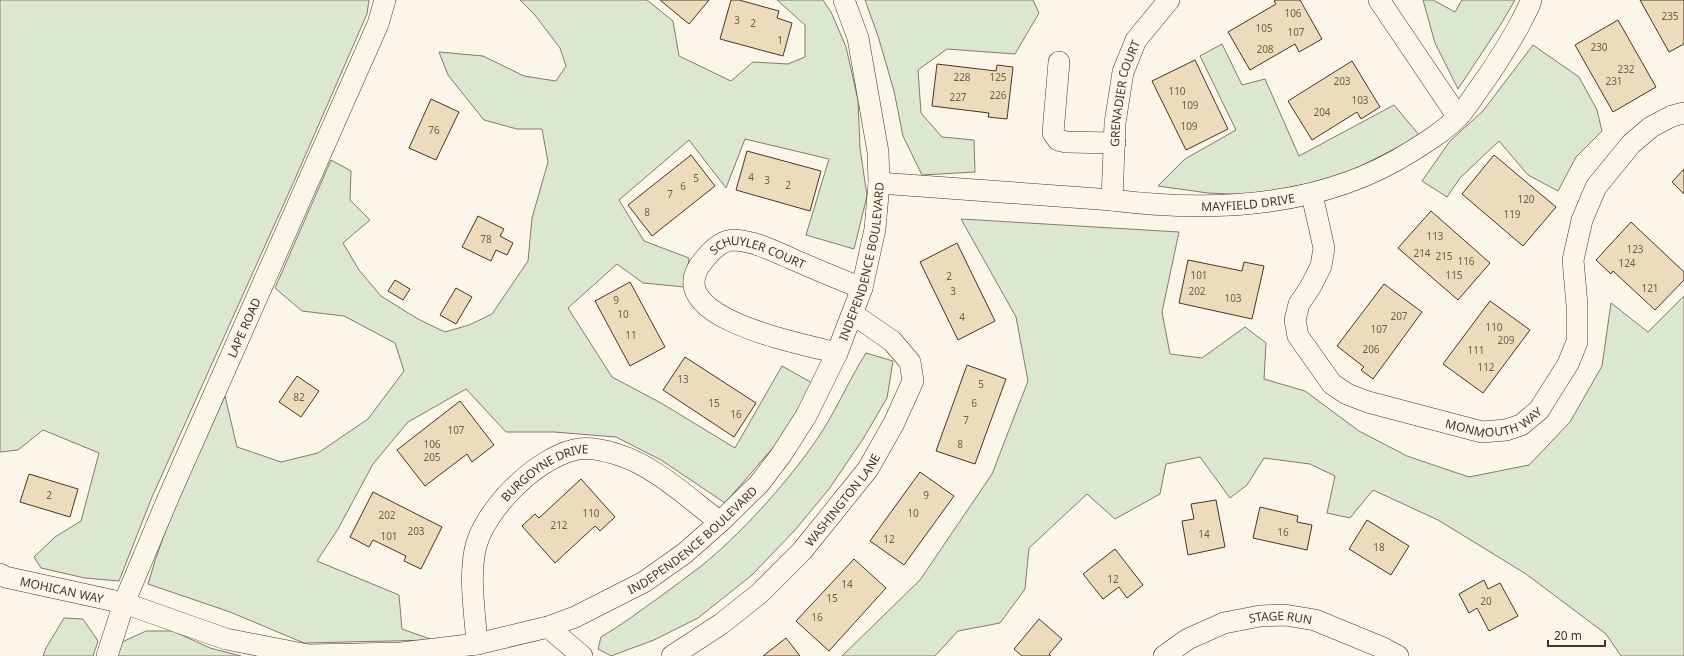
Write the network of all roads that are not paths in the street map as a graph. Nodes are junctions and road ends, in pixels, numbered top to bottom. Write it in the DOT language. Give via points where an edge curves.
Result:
graph roads {
  1 [pos="385,0"];
  2 [pos="844,0"];
  3 [pos="1169,0"];
  4 [pos="1379,0"];
  5 [pos="1531,0"];
  6 [pos="1059,62"];
  7 [pos="1684,114"];
  8 [pos="1458,117"];
  9 [pos="1115,143"];
  10 [pos="878,183"];
  11 [pos="1312,195"];
  12 [pos="1112,200"];
  13 [pos="862,288"];
  14 [pos="853,314"];
  15 [pos="837,352"];
  16 [pos="720,522"];
  17 [pos="0,574"];
  18 [pos="124,603"];
  19 [pos="548,627"];
  20 [pos="477,644"];
  21 [pos="355,655"];
  22 [pos="107,656"];
  23 [pos="582,656"];
  24 [pos="672,656"];
  25 [pos="1164,656"];
  26 [pos="1398,656"];
  1 -- 18 [label="street, LAPE ROAD" via="375,31"];
  2 -- 10 [label="street, INDEPENDENCE BOULEVARD" via="858,38 878,152"];
  3 -- 9 [label="street, GRENADIER COURT" via="1136,40 1123,72 1115,123"];
  4 -- 8 [label="street"];
  5 -- 8 [label="street, MAYFIELD DRIVE" via="1507,49"];
  6 -- 9 [label="street" via="1053,133 1058,140 1066,142"];
  7 -- 11 [label="street, MONMOUTH WAY" via="1672,116 1651,127 1631,144 1596,187 1582,220 1573,260 1577,342 1568,364 1539,410 1522,425 1506,430 1482,432 1368,402 1332,384 1298,336 1295,320 1298,304 1321,266 1324,248"];
  8 -- 11 [label="street, MAYFIELD DRIVE" via="1434,137 1394,163 1360,179"];
  9 -- 12 [label="street, GRENADIER COURT"];
  10 -- 12 [label="street, MAYFIELD DRIVE"];
  10 -- 13 [label="street, INDEPENDENCE BOULEVARD" via="875,229"];
  11 -- 12 [label="street, MAYFIELD DRIVE" via="1215,206"];
  13 -- 14 [label="street, INDEPENDENCE BOULEVARD"];
  13 -- 15 [label="street, SCHUYLER COURT" via="762,246 733,240 714,248 699,266 694,277 695,293 722,318 754,331"];
  14 -- 15 [label="street, INDEPENDENCE BOULEVARD"];
  14 -- 24 [label="street, WASHINGTON LANE" via="892,341 910,362 913,381 894,423 868,469 802,551 760,593 721,624"];
  15 -- 16 [label="street, INDEPENDENCE BOULEVARD" via="806,416 781,455 759,484"];
  16 -- 19 [label="street, INDEPENDENCE BOULEVARD" via="685,553 644,582 575,617"];
  16 -- 20 [label="street, BURGOYNE DRIVE" via="635,461 587,448 553,458 517,485 497,507 483,529 475,549 472,576"];
  17 -- 18 [label="street, MOHICAN WAY"];
  18 -- 21 [label="street, INDEPENDENCE BOULEVARD" via="226,639 308,655"];
  18 -- 22 [label="street, LAPE ROAD"];
  19 -- 20 [label="street, INDEPENDENCE BOULEVARD"];
  19 -- 23 [label="street"];
  20 -- 21 [label="street, INDEPENDENCE BOULEVARD" via="401,653"];
  25 -- 26 [label="street, STAGE RUN" via="1188,639 1224,623 1260,616 1285,615 1315,620"];
}
